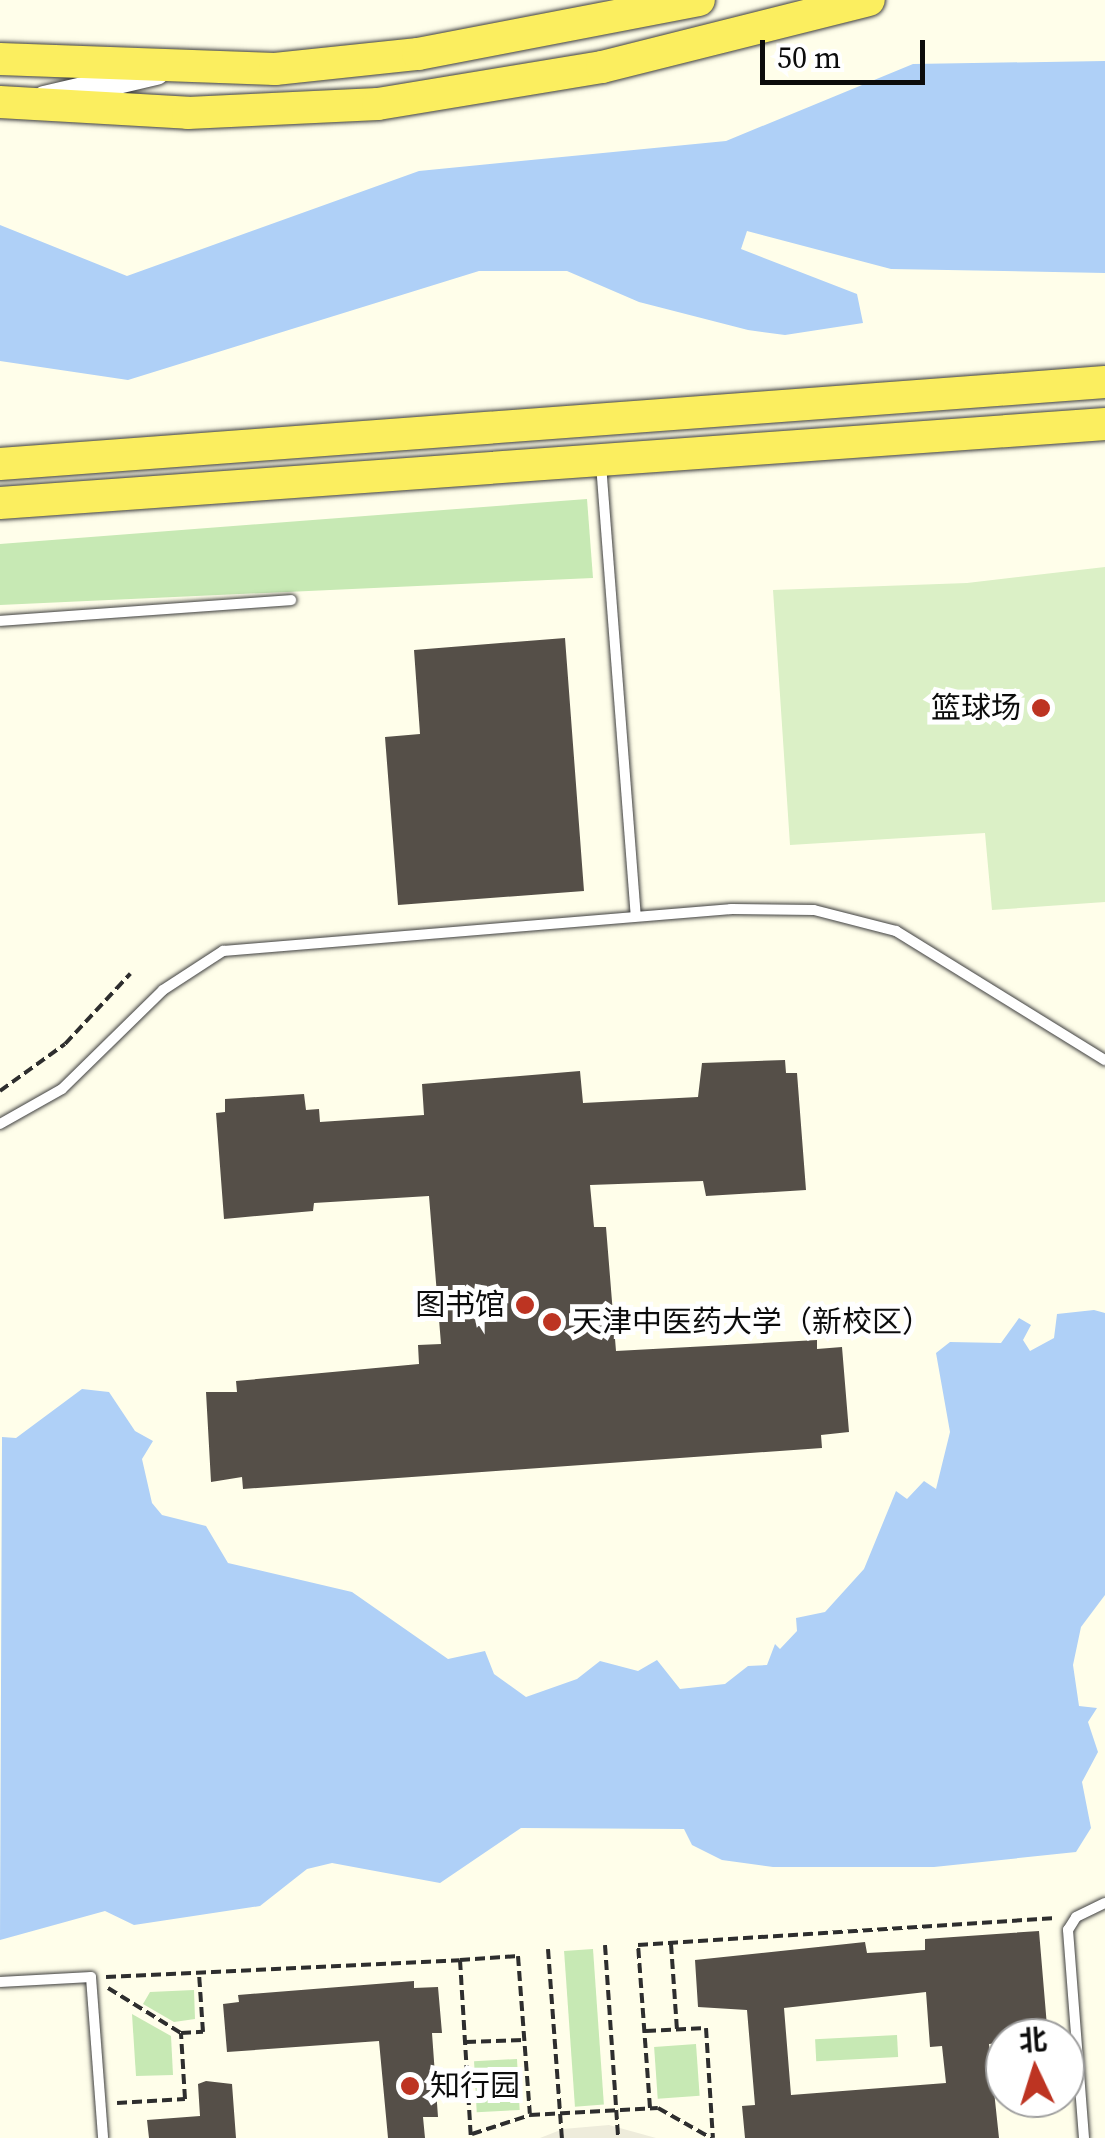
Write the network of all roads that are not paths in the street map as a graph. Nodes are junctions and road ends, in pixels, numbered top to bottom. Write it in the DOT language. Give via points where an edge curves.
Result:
graph roads {
  1 [pos="700,0"];
  2 [pos="869,0"];
  3 [pos="0,59"];
  4 [pos="176,67"];
  5 [pos="11,103"];
  6 [pos="1105,382"];
  7 [pos="1105,424"];
  8 [pos="601,458"];
  9 [pos="35,463"];
  10 [pos="0,464"];
  11 [pos="377,473"];
  12 [pos="0,503"];
  13 [pos="291,600"];
  14 [pos="0,622"];
  15 [pos="636,916"];
  16 [pos="1105,1060"];
  17 [pos="0,1124"];
  18 [pos="1105,1903"];
  19 [pos="0,1982"];
  20 [pos="103,2138"];
  21 [pos="1084,2138"];
  1 -- 4 [label="main road" via="418,54 275,69"];
  2 -- 5 [label="main road" via="602,67 378,104 188,113"];
  3 -- 4 [label="main road"];
  4 -- 5 [label="street"];
  6 -- 9 [label="main road"];
  7 -- 8 [label="main road"];
  8 -- 11 [label="main road"];
  8 -- 15 [label="lane"];
  9 -- 10 [label="main road"];
  9 -- 11 [label="main road"];
  11 -- 12 [label="main road"];
  13 -- 14 [label="lane"];
  15 -- 16 [label="lane" via="773,907 858,918 896,931"];
  15 -- 17 [label="lane" via="223,951 164,990 62,1090"];
  18 -- 21 [label="lane" via="1076,1917 1068,1930"];
  19 -- 20 [label="lane" via="91,1977"];
}
